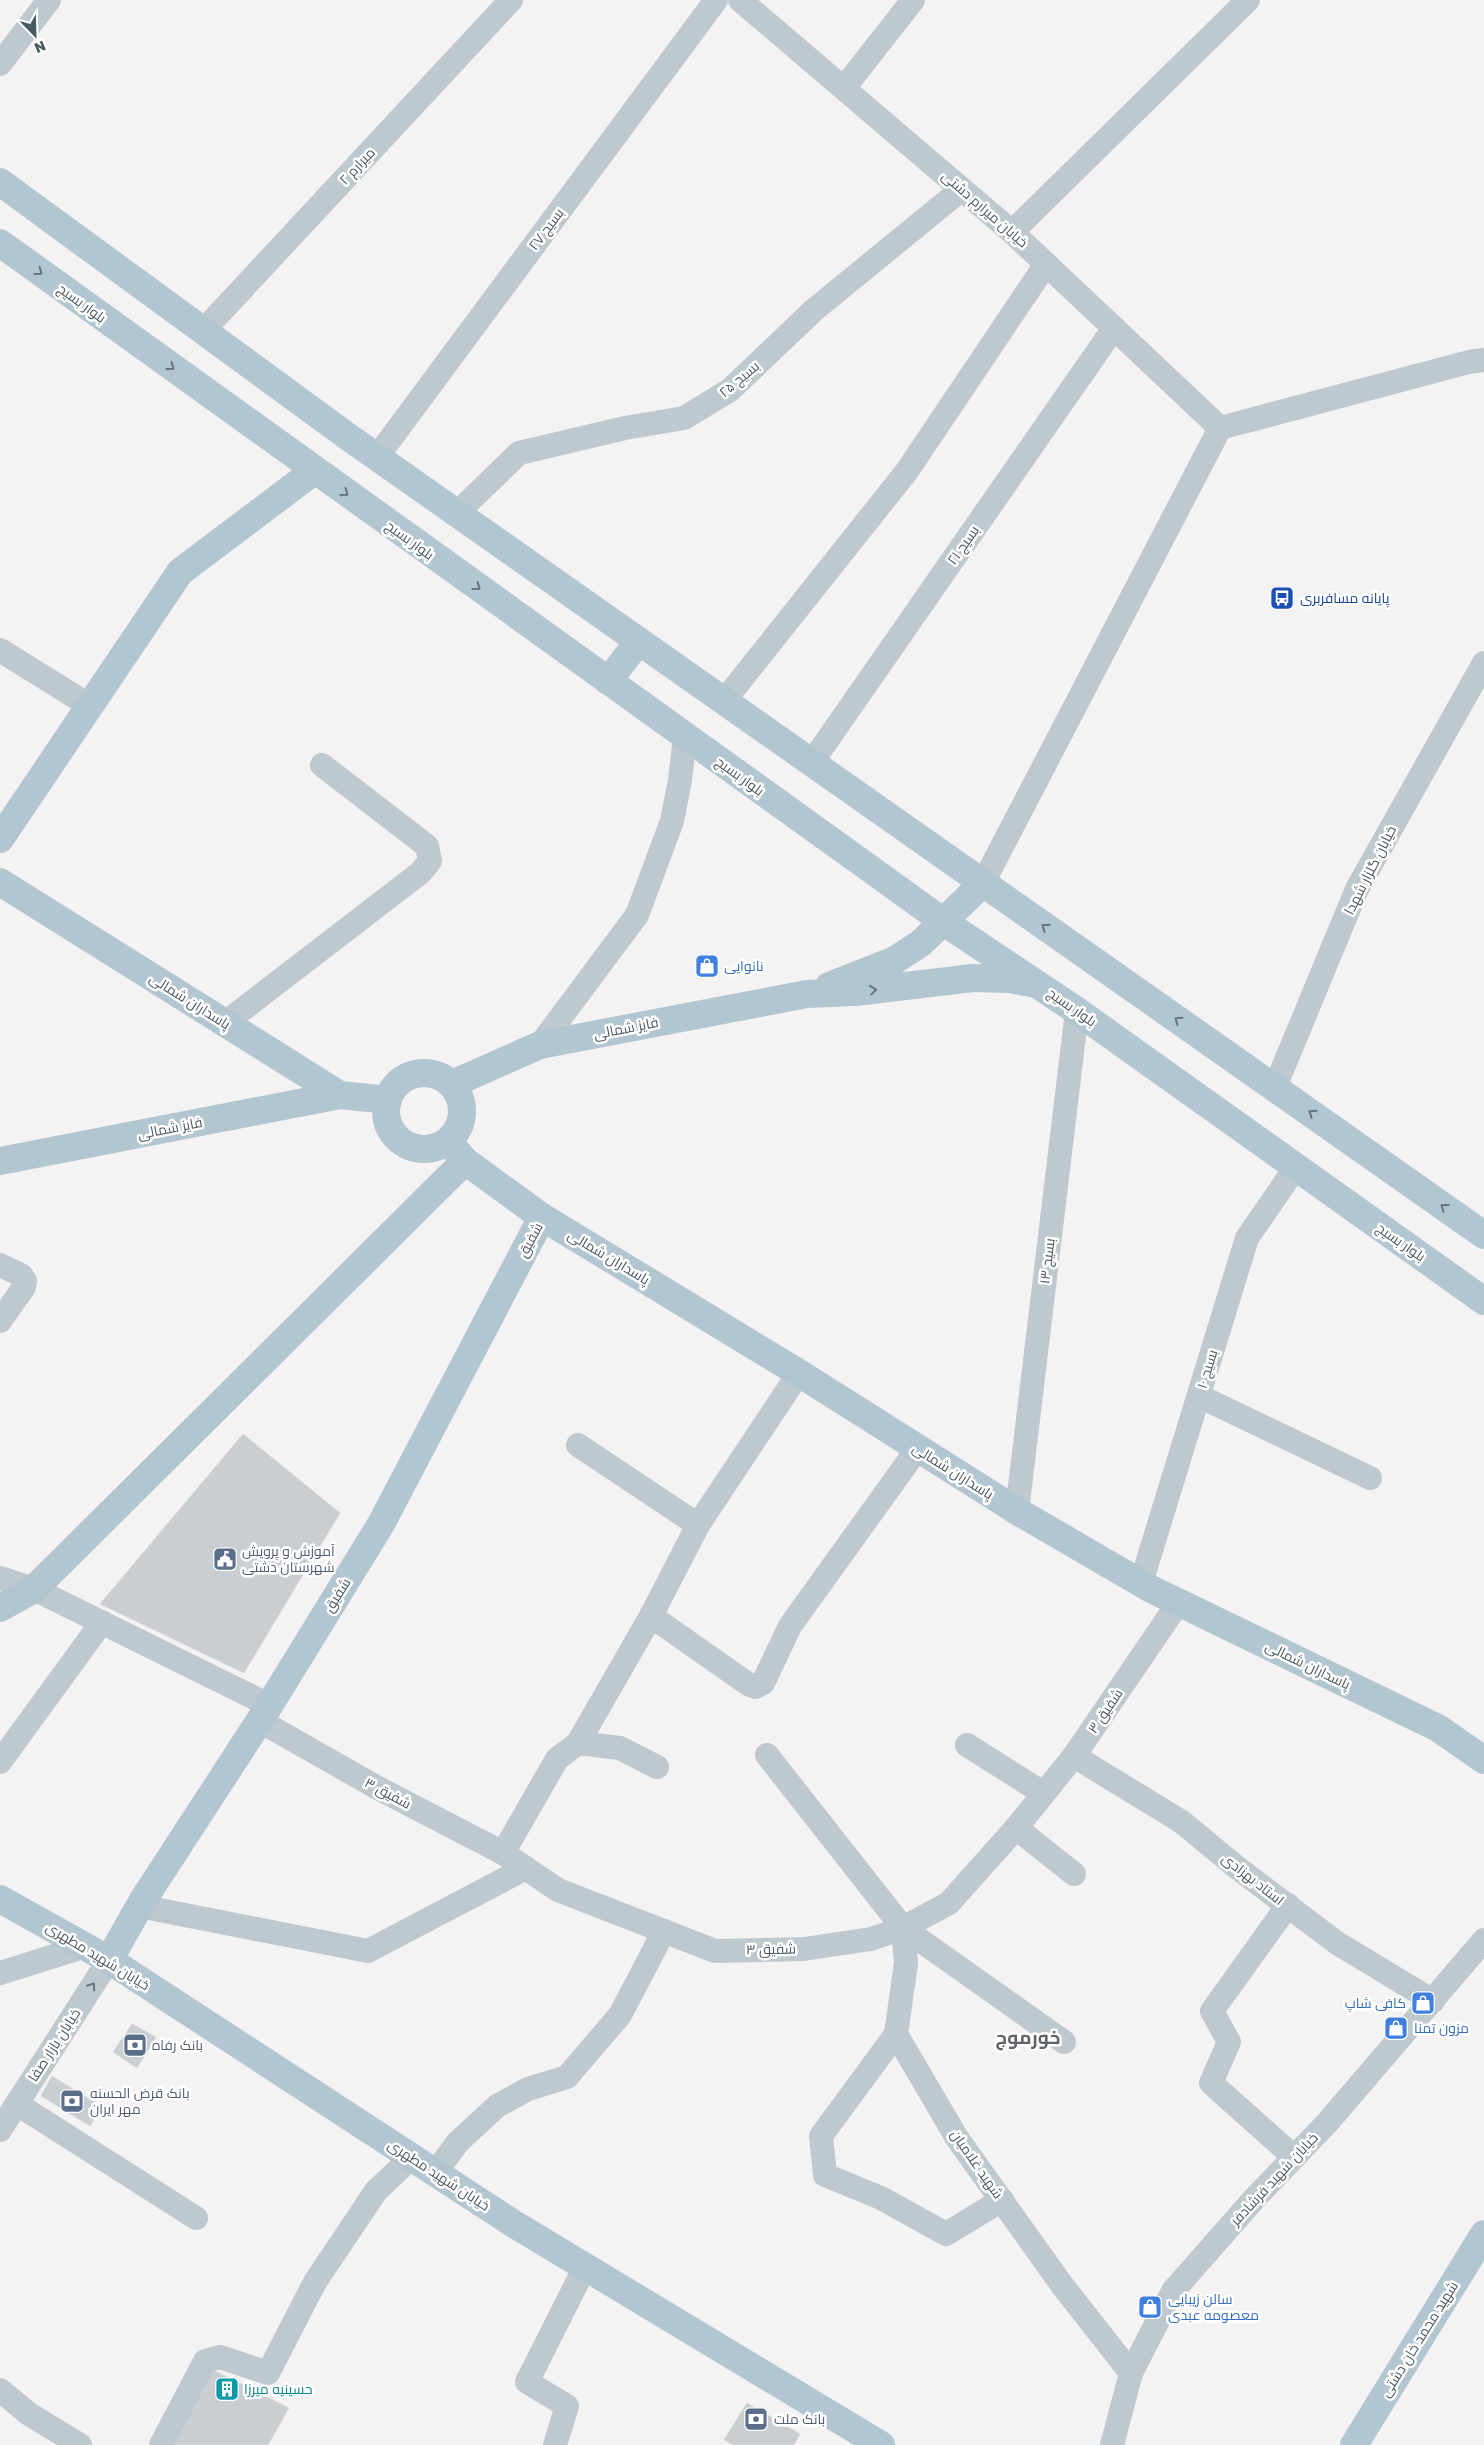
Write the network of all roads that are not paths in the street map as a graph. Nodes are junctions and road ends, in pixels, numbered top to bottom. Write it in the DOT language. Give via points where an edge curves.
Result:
graph roads {
  1 [pos="49,0"];
  2 [pos="511,0"];
  3 [pos="716,0"];
  4 [pos="740,0"];
  5 [pos="913,0"];
  6 [pos="1248,0"];
  7 [pos="0,64"];
  8 [pos="844,88"];
  9 [pos="0,182"];
  10 [pos="962,189"];
  11 [pos="1012,232"];
  12 [pos="0,243"];
  13 [pos="1046,264"];
  14 [pos="1114,328"];
  15 [pos="203,331"];
  16 [pos="1484,360"];
  17 [pos="1220,428"];
  18 [pos="377,457"];
  19 [pos="314,471"];
  20 [pos="457,513"];
  21 [pos="639,640"];
  22 [pos="0,650"];
  23 [pos="1484,663"];
  24 [pos="608,681"];
  25 [pos="724,701"];
  26 [pos="90,706"];
  27 [pos="685,736"];
  28 [pos="812,762"];
  29 [pos="322,765"];
  30 [pos="0,839"];
  31 [pos="983,884"];
  32 [pos="1,885"];
  33 [pos="944,922"];
  34 [pos="1040,985"];
  35 [pos="807,994"];
  36 [pos="1077,1011"];
  37 [pos="225,1023"];
  38 [pos="540,1045"];
  39 [pos="452,1084"];
  40 [pos="1275,1087"];
  41 [pos="340,1096"];
  42 [pos="388,1100"];
  43 [pos="456,1151"];
  44 [pos="0,1161"];
  45 [pos="1296,1167"];
  46 [pos="542,1217"];
  47 [pos="1484,1235"];
  48 [pos="0,1265"];
  49 [pos="1484,1301"];
  50 [pos="0,1321"];
  51 [pos="799,1373"];
  52 [pos="1198,1396"];
  53 [pos="578,1445"];
  54 [pos="918,1448"];
  55 [pos="1370,1478"];
  56 [pos="1017,1511"];
  57 [pos="698,1525"];
  58 [pos="0,1578"];
  59 [pos="1141,1583"];
  60 [pos="34,1589"];
  61 [pos="1179,1602"];
  62 [pos="0,1608"];
  63 [pos="652,1616"];
  64 [pos="102,1622"];
  65 [pos="264,1713"];
  66 [pos="578,1743"];
  67 [pos="967,1745"];
  68 [pos="767,1755"];
  69 [pos="1074,1756"];
  70 [pos="1484,1760"];
  71 [pos="0,1762"];
  72 [pos="657,1767"];
  73 [pos="1043,1793"];
  74 [pos="1016,1828"];
  75 [pos="503,1853"];
  76 [pos="526,1868"];
  77 [pos="1074,1874"];
  78 [pos="0,1899"];
  79 [pos="1288,1905"];
  80 [pos="139,1906"];
  81 [pos="903,1928"];
  82 [pos="664,1931"];
  83 [pos="1484,1940"];
  84 [pos="86,1946"];
  85 [pos="108,1960"];
  86 [pos="0,1973"];
  87 [pos="1434,2001"];
  88 [pos="896,2034"];
  89 [pos="1064,2042"];
  90 [pos="17,2104"];
  91 [pos="0,2130"];
  92 [pos="412,2157"];
  93 [pos="1294,2157"];
  94 [pos="435,2172"];
  95 [pos="1002,2200"];
  96 [pos="196,2218"];
  97 [pos="1481,2244"];
  98 [pos="585,2267"];
  99 [pos="1131,2373"];
  100 [pos="0,2390"];
  101 [pos="80,2445"];
  102 [pos="161,2445"];
  103 [pos="555,2445"];
  104 [pos="881,2445"];
  105 [pos="1112,2445"];
  106 [pos="1354,2445"];
  1 -- 7 [label="street"];
  2 -- 15 [label="street, میرارم ۲"];
  3 -- 18 [label="street, بسیج ۲۷"];
  4 -- 8 [label="street, خیابان میرارم دشتی"];
  5 -- 8 [label="street"];
  6 -- 11 [label="street"];
  8 -- 10 [label="street, خیابان میرارم دشتی"];
  9 -- 15 [label="main road"];
  10 -- 11 [label="street, خیابان میرارم دشتی"];
  10 -- 20 [label="street, بسیج ۲۵" via="814,310 730,390 684,418 519,453"];
  11 -- 13 [label="street, خیابان میرارم دشتی"];
  12 -- 19 [label="main road, بلوار بسیج, one-way"];
  13 -- 14 [label="street, خیابان میرارم دشتی"];
  13 -- 25 [label="street" via="907,471"];
  14 -- 17 [label="street, خیابان میرارم دشتی"];
  14 -- 28 [label="street, بسیج ۲۱"];
  15 -- 18 [label="main road"];
  16 -- 17 [label="street"];
  17 -- 31 [label="street"];
  18 -- 20 [label="main road"];
  19 -- 24 [label="main road, بلوار بسیج, one-way"];
  19 -- 26 [label="main road" via="180,572"];
  20 -- 21 [label="main road"];
  21 -- 24 [label="main road"];
  21 -- 25 [label="main road"];
  22 -- 26 [label="street"];
  23 -- 40 [label="street, خیابان گلزار شهدا" via="1357,889"];
  24 -- 27 [label="main road, بلوار بسیج"];
  25 -- 28 [label="main road"];
  26 -- 30 [label="main road"];
  27 -- 33 [label="main road, بلوار بسیج"];
  27 -- 38 [label="street" via="672,821 637,915"];
  28 -- 31 [label="main road"];
  29 -- 37 [label="street" via="427,846 430,861 420,873"];
  31 -- 33 [label="main road, فایز شمالی"];
  40 -- 31 [label="main road, one-way"];
  32 -- 37 [label="main road, پاسداران شمالی"];
  33 -- 34 [label="main road, بلوار بسیج"];
  33 -- 35 [label="main road, فایز شمالی" via="895,960"];
  35 -- 34 [label="main road, فایز شمالی, one-way" via="855,992 973,978 1009,979"];
  34 -- 36 [label="main road, بلوار بسیج"];
  35 -- 38 [label="main road, فایز شمالی"];
  36 -- 45 [label="main road, بلوار بسیج"];
  36 -- 56 [label="street, بسیج ۱۳"];
  37 -- 41 [label="main road, پاسداران شمالی"];
  38 -- 39 [label="main road, فایز شمالی"];
  39 -- 42 [label="main road" via="439,1075 408,1076 395,1086"];
  39 -- 43 [label="main road" via="460,1098 462,1113"];
  47 -- 40 [label="main road, one-way"];
  41 -- 42 [label="main road, پاسداران شمالی"];
  41 -- 44 [label="main road, فایز شمالی"];
  42 -- 43 [label="main road" via="389,1123 403,1142 418,1148"];
  43 -- 46 [label="main road, پاسداران شمالی"];
  43 -- 60 [label="main road"];
  45 -- 49 [label="main road, بلوار بسیج"];
  45 -- 52 [label="street, بسیج ۱۰" via="1247,1238"];
  46 -- 51 [label="main road, پاسداران شمالی"];
  46 -- 65 [label="main road, شفیق" via="381,1524"];
  48 -- 50 [label="street" via="20,1275 24,1287"];
  51 -- 54 [label="main road, پاسداران شمالی"];
  51 -- 57 [label="street"];
  52 -- 55 [label="street"];
  52 -- 59 [label="street, بسیج ۱۰"];
  53 -- 57 [label="street"];
  54 -- 56 [label="main road, پاسداران شمالی"];
  54 -- 63 [label="street" via="790,1626 763,1683 755,1687 748,1684"];
  56 -- 59 [label="main road, پاسداران شمالی"];
  57 -- 63 [label="street"];
  58 -- 60 [label="street, شفیق ۳"];
  59 -- 61 [label="main road, پاسداران شمالی"];
  60 -- 62 [label="main road"];
  60 -- 64 [label="street, شفیق ۳"];
  61 -- 69 [label="street, شفیق ۳"];
  61 -- 70 [label="main road, پاسداران شمالی" via="1438,1728"];
  63 -- 66 [label="street"];
  64 -- 65 [label="street, شفیق ۳"];
  64 -- 71 [label="street"];
  65 -- 75 [label="street, شفیق ۳" via="376,1788"];
  65 -- 80 [label="main road, شفیق"];
  66 -- 72 [label="street" via="620,1748"];
  66 -- 75 [label="street" via="558,1759"];
  67 -- 73 [label="street"];
  68 -- 81 [label="street"];
  69 -- 73 [label="street, شفیق ۳"];
  69 -- 79 [label="street, استاد بهزادی" via="1182,1822"];
  73 -- 74 [label="street, شفیق ۳"];
  74 -- 77 [label="street"];
  74 -- 81 [label="street, شفیق ۳" via="949,1903"];
  75 -- 76 [label="street, شفیق ۳"];
  76 -- 80 [label="street" via="368,1951"];
  76 -- 82 [label="street, شفیق ۳" via="558,1890"];
  78 -- 84 [label="main road, خیابان شهید مطهری"];
  79 -- 87 [label="street, استاد بهزادی" via="1337,1943"];
  79 -- 93 [label="street" via="1212,2011 1229,2042 1211,2083"];
  80 -- 85 [label="main road, شفیق"];
  81 -- 82 [label="street, شفیق ۳" via="871,1939 804,1949 715,1951"];
  81 -- 88 [label="street" via="906,1963"];
  81 -- 89 [label="street"];
  82 -- 94 [label="street" via="620,2015 567,2078 528,2090 497,2106 458,2142"];
  83 -- 87 [label="street, خیابان شهید فرشادفر"];
  84 -- 85 [label="main road, خیابان شهید مطهری"];
  84 -- 86 [label="street"];
  90 -- 85 [label="street, خیابان بازار صفا, one-way"];
  85 -- 92 [label="main road, خیابان شهید مطهری"];
  87 -- 93 [label="street, خیابان شهید فرشادفر" via="1407,2028 1328,2123"];
  88 -- 95 [label="street, شهید غلامیان" via="957,2138"];
  88 -- 95 [label="street" via="821,2136 825,2175 881,2198 946,2234"];
  90 -- 91 [label="street, خیابان بازار صفا"];
  90 -- 96 [label="street"];
  92 -- 94 [label="main road, خیابان شهید مطهری"];
  92 -- 102 [label="street" via="376,2191 315,2282 268,2373 220,2357 205,2361"];
  93 -- 99 [label="street, خیابان شهید فرشادفر" via="1173,2291"];
  94 -- 98 [label="main road, خیابان شهید مطهری"];
  95 -- 99 [label="street, شهید غلامیان" via="1062,2285"];
  97 -- 106 [label="main road, شهید محمد خان دشتی"];
  98 -- 103 [label="street" via="527,2382 567,2406"];
  98 -- 104 [label="main road, خیابان شهید مطهری"];
  99 -- 105 [label="street, خیابان شهید فرشادفر"];
  100 -- 101 [label="street" via="29,2414"];
}
